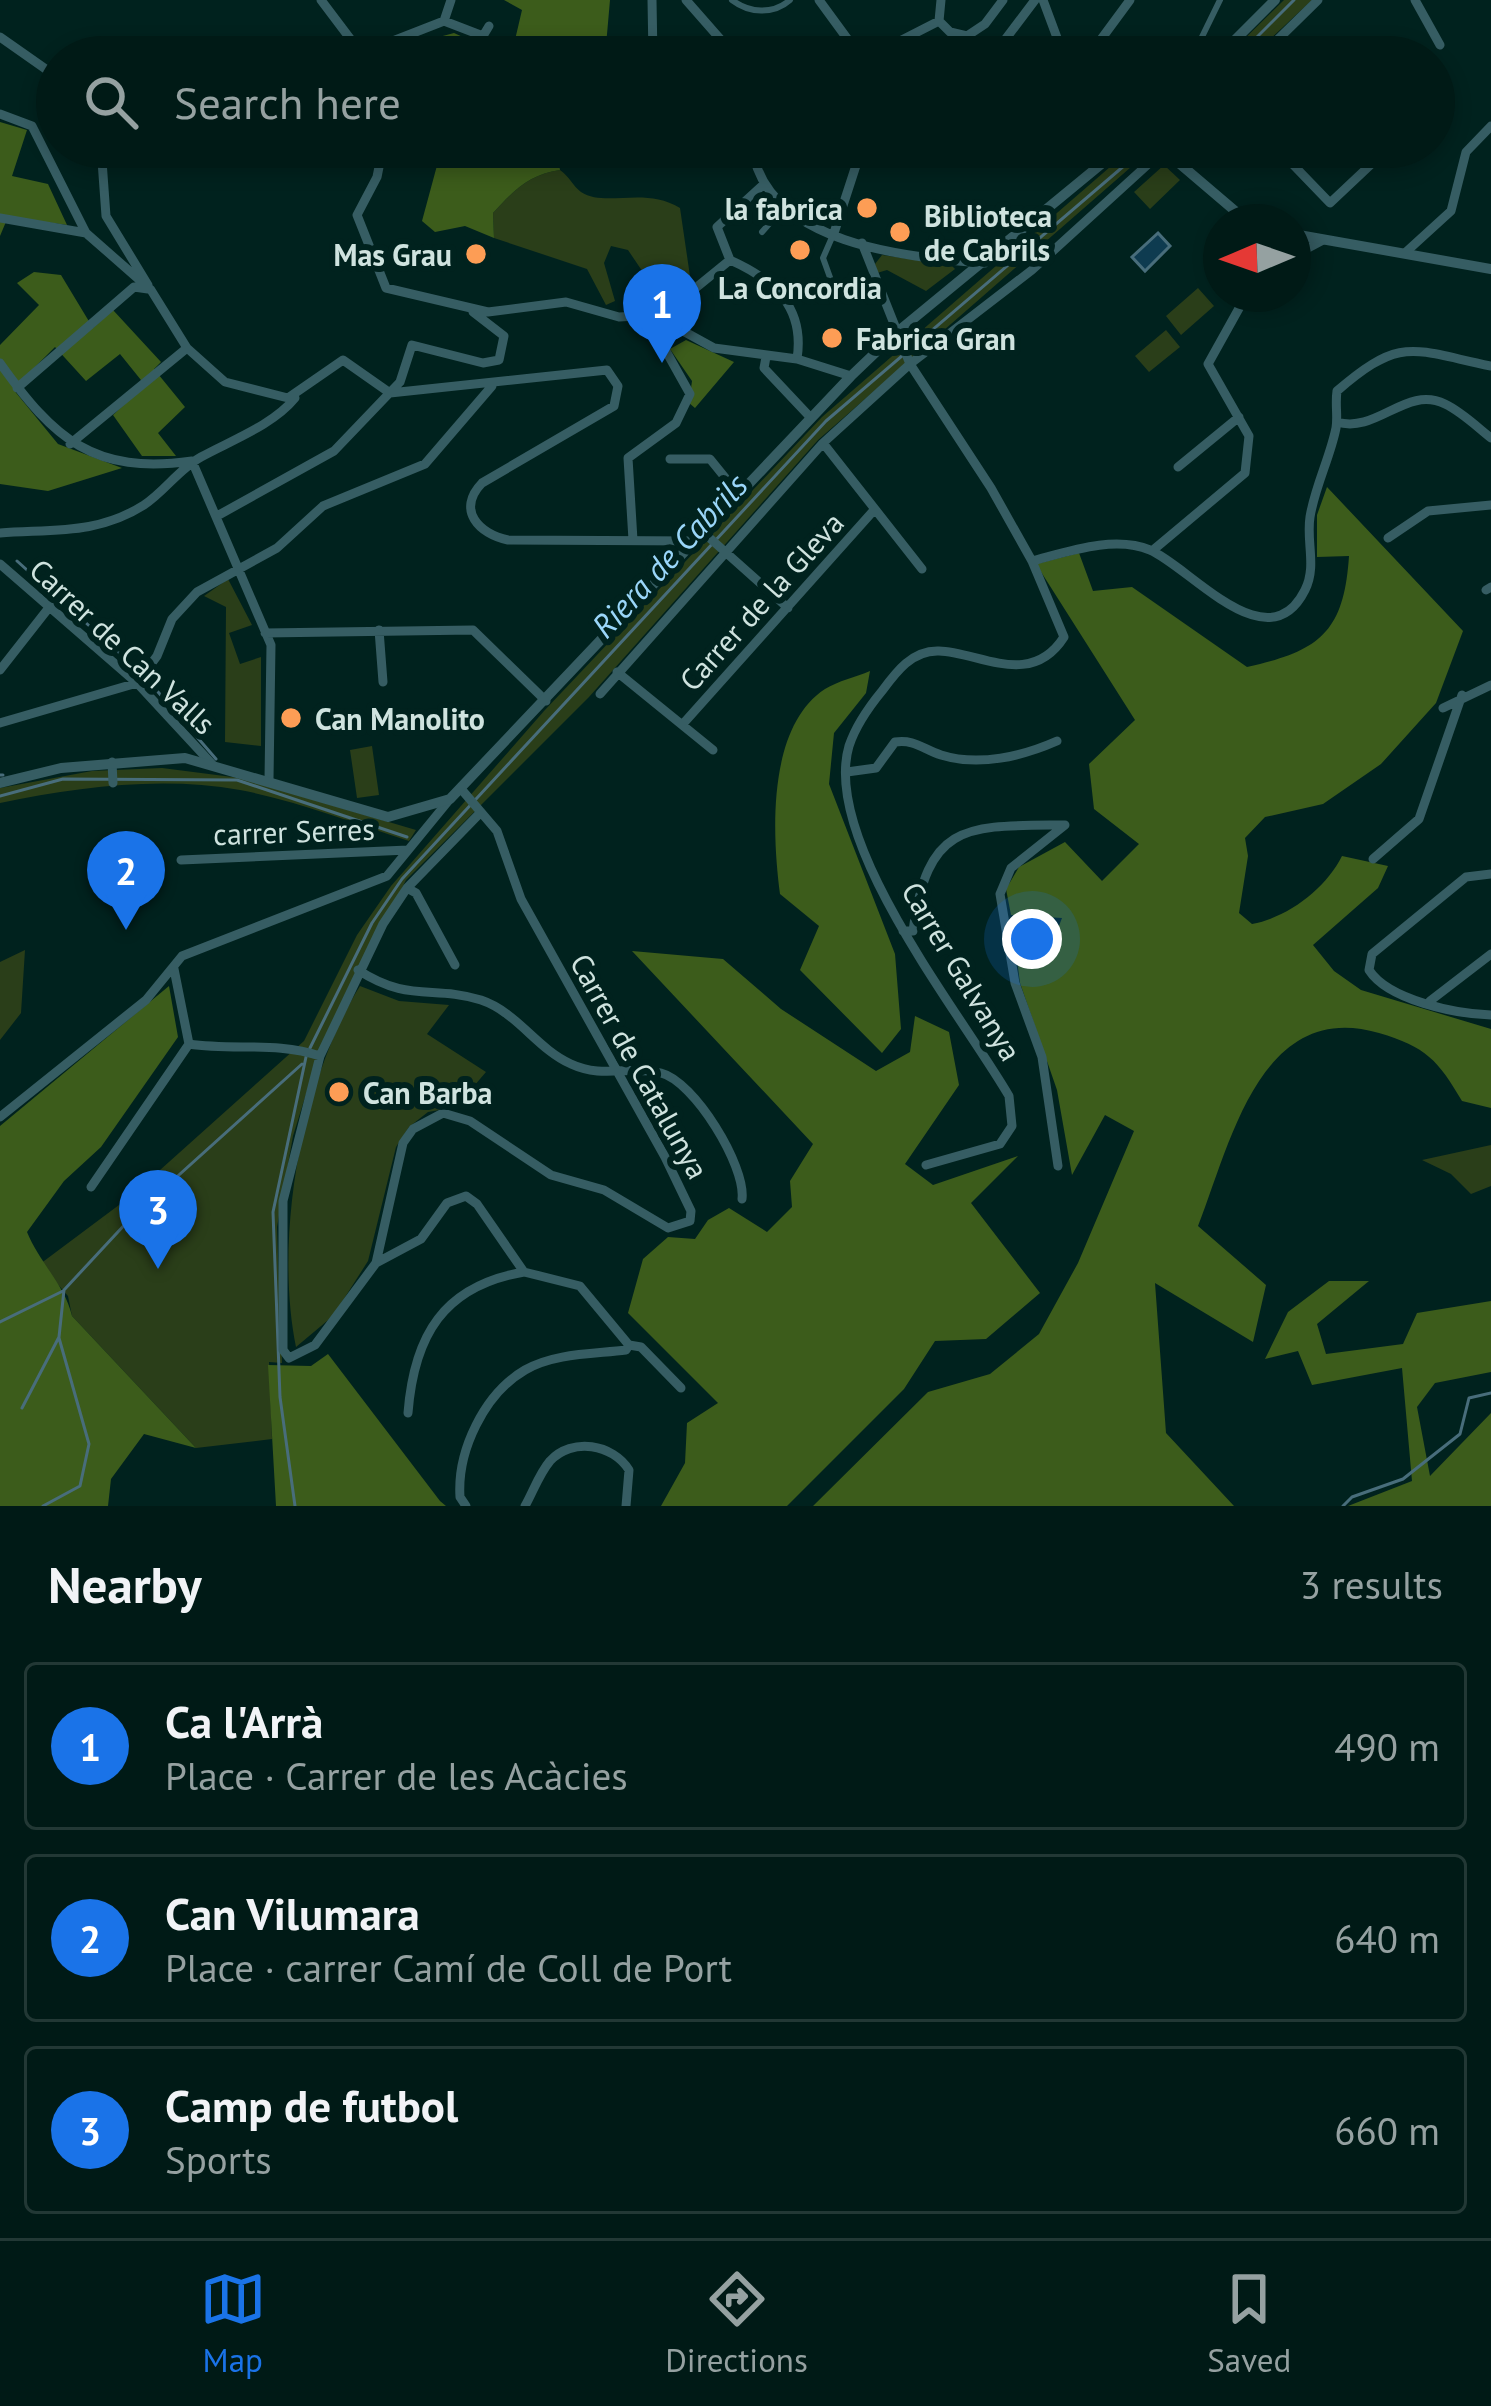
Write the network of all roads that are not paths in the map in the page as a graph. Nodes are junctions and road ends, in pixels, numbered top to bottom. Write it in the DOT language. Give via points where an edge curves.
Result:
graph roads {
  1 [pos="451,0"];
  2 [pos="652,0"];
  3 [pos="686,0"];
  4 [pos="732,0"];
  5 [pos="790,0"];
  6 [pos="819,0"];
  7 [pos="941,0"];
  8 [pos="1003,0"];
  9 [pos="1039,0"];
  10 [pos="1130,0"];
  11 [pos="1220,0"];
  12 [pos="1275,0"];
  13 [pos="1318,0"];
  14 [pos="1414,0"];
  15 [pos="320,2"];
  16 [pos="444,21"];
  17 [pos="939,21"];
  18 [pos="489,26"];
  19 [pos="348,36"];
  20 [pos="408,36"];
  21 [pos="481,36"];
  22 [pos="484,36"];
  23 [pos="653,36"];
  24 [pos="718,36"];
  25 [pos="841,36"];
  26 [pos="904,36"];
  27 [pos="1009,36"];
  28 [pos="1056,36"];
  29 [pos="1103,36"];
  30 [pos="1202,36"];
  31 [pos="1240,36"];
  32 [pos="1281,36"];
  33 [pos="1435,36"];
  34 [pos="0,37"];
  35 [pos="36,62"];
  36 [pos="0,113"];
  37 [pos="1491,125"];
  38 [pos="36,134"];
  39 [pos="53,168"];
  40 [pos="102,168"];
  41 [pos="379,168"];
  42 [pos="757,168"];
  43 [pos="855,168"];
  44 [pos="1097,168"];
  45 [pos="1142,168"];
  46 [pos="1186,168"];
  47 [pos="1296,168"];
  48 [pos="1367,168"];
  49 [pos="764,184"];
  50 [pos="1227,204"];
  51 [pos="783,208"];
  52 [pos="0,218"];
  53 [pos="762,232"];
  54 [pos="86,233"];
  55 [pos="834,233"];
  56 [pos="1311,238"];
  57 [pos="1323,240"];
  58 [pos="866,246"];
  59 [pos="1311,246"];
  60 [pos="1406,252"];
  61 [pos="730,260"];
  62 [pos="985,263"];
  63 [pos="1491,269"];
  64 [pos="151,290"];
  65 [pos="836,294"];
  66 [pos="471,309"];
  67 [pos="1237,312"];
  68 [pos="639,316"];
  69 [pos="660,317"];
  70 [pos="898,337"];
  71 [pos="187,348"];
  72 [pos="766,357"];
  73 [pos="796,359"];
  74 [pos="909,361"];
  75 [pos="0,364"];
  76 [pos="1491,366"];
  77 [pos="851,376"];
  78 [pos="492,386"];
  79 [pos="17,388"];
  80 [pos="390,393"];
  81 [pos="298,394"];
  82 [pos="1239,417"];
  83 [pos="811,418"];
  84 [pos="1337,422"];
  85 [pos="1491,438"];
  86 [pos="823,443"];
  87 [pos="70,444"];
  88 [pos="670,459"];
  89 [pos="193,461"];
  90 [pos="1178,467"];
  91 [pos="740,496"];
  92 [pos="1491,505"];
  93 [pos="875,509"];
  94 [pos="217,516"];
  95 [pos="0,532"];
  96 [pos="703,537"];
  97 [pos="1388,538"];
  98 [pos="633,540"];
  99 [pos="722,551"];
  100 [pos="1152,551"];
  101 [pos="1031,561"];
  102 [pos="0,564"];
  103 [pos="236,567"];
  104 [pos="922,569"];
  105 [pos="51,605"];
  106 [pos="788,608"];
  107 [pos="380,630"];
  108 [pos="265,633"];
  109 [pos="0,670"];
  110 [pos="617,672"];
  111 [pos="383,682"];
  112 [pos="137,683"];
  113 [pos="1491,685"];
  114 [pos="600,694"];
  115 [pos="1462,694"];
  116 [pos="546,701"];
  117 [pos="1443,708"];
  118 [pos="0,723"];
  119 [pos="682,725"];
  120 [pos="1057,740"];
  121 [pos="713,751"];
  122 [pos="212,764"];
  123 [pos="848,772"];
  124 [pos="269,779"];
  125 [pos="0,784"];
  126 [pos="465,794"];
  127 [pos="450,799"];
  128 [pos="479,810"];
  129 [pos="408,850"];
  130 [pos="1373,859"];
  131 [pos="181,860"];
  132 [pos="1491,874"];
  133 [pos="407,888"];
  134 [pos="903,931"];
  135 [pos="1491,954"];
  136 [pos="455,965"];
  137 [pos="174,968"];
  138 [pos="358,970"];
  139 [pos="1430,1001"];
  140 [pos="1491,1016"];
  141 [pos="188,1044"];
  142 [pos="312,1053"];
  143 [pos="621,1075"];
  144 [pos="0,1117"];
  145 [pos="926,1165"];
  146 [pos="1058,1166"];
  147 [pos="91,1187"];
  148 [pos="742,1199"];
  149 [pos="376,1263"];
  150 [pos="524,1272"];
  151 [pos="629,1345"];
  152 [pos="681,1388"];
  153 [pos="408,1413"];
  154 [pos="466,1506"];
  155 [pos="525,1506"];
  156 [pos="626,1506"];
  1 -- 16 [label="street"];
  2 -- 23 [label="street"];
  3 -- 24 [label="street"];
  4 -- 5 [label="street" via="764,11"];
  6 -- 25 [label="street"];
  7 -- 17 [label="street"];
  8 -- 17 [label="street" via="967,36"];
  9 -- 27 [label="street"];
  9 -- 28 [label="street"];
  10 -- 29 [label="street"];
  11 -- 30 [label="street"];
  12 -- 31 [label="street"];
  13 -- 32 [label="street"];
  14 -- 33 [label="street"];
  15 -- 19 [label="street"];
  16 -- 20 [label="street"];
  16 -- 21 [label="street"];
  17 -- 26 [label="street"];
  18 -- 22 [label="street"];
  34 -- 35 [label="street"];
  36 -- 38 [label="street"];
  37 -- 60 [label="street" via="1466,152 1451,212"];
  39 -- 54 [label="street"];
  40 -- 64 [label="street" via="106,216"];
  41 -- 66 [label="street" via="357,215 381,280 392,290"];
  42 -- 49 [label="street"];
  43 -- 55 [label="street"];
  44 -- 62 [label="street"];
  45 -- 74 [label="street" via="1032,270"];
  46 -- 50 [label="street"];
  47 -- 48 [label="street" via="1330,203"];
  49 -- 51 [label="street"];
  49 -- 61 [label="street" via="717,227"];
  51 -- 53 [label="street"];
  51 -- 55 [label="street"];
  52 -- 54 [label="street"];
  54 -- 64 [label="street"];
  55 -- 58 [label="street"];
  55 -- 65 [label="street" via="823,258"];
  56 -- 57 [label="street"];
  57 -- 59 [label="street"];
  57 -- 60 [label="street"];
  58 -- 62 [label="street"];
  58 -- 70 [label="street"];
  60 -- 63 [label="street"];
  61 -- 69 [label="street"];
  61 -- 73 [label="street" via="793,307"];
  62 -- 70 [label="street"];
  64 -- 71 [label="street"];
  64 -- 79 [label="street" via="122,295"];
  66 -- 68 [label="street" via="566,302"];
  66 -- 80 [label="street" via="504,336 499,360 412,345"];
  67 -- 82 [label="street" via="1208,364"];
  68 -- 69 [label="street"];
  68 -- 98 [label="street" via="690,394 676,423 628,458"];
  69 -- 72 [label="street" via="714,348"];
  70 -- 74 [label="street"];
  70 -- 77 [label="street"];
  71 -- 81 [label="street" via="225,382 271,397"];
  71 -- 87 [label="street"];
  72 -- 73 [label="street"];
  72 -- 83 [label="street" via="764,368"];
  73 -- 77 [label="street"];
  74 -- 86 [label="street"];
  74 -- 101 [label="street"];
  75 -- 79 [label="street"];
  76 -- 84 [label="street" via="1403,348 1376,358 1337,391"];
  77 -- 83 [label="street"];
  78 -- 80 [label="street"];
  78 -- 98 [label="street" via="595,368 614,377 618,395 604,415 476,488 471,507 480,530 508,540"];
  78 -- 103 [label="street" via="425,464 323,506 277,548"];
  79 -- 87 [label="street"];
  80 -- 81 [label="street" via="343,360"];
  80 -- 94 [label="street" via="334,451"];
  81 -- 89 [label="street" via="283,413"];
  82 -- 90 [label="street"];
  82 -- 100 [label="street" via="1250,444 1246,473"];
  83 -- 91 [label="street"];
  84 -- 85 [label="street" via="1370,422 1434,400"];
  84 -- 100 [label="street" via="1311,512 1310,577 1286,609 1250,616"];
  86 -- 93 [label="street"];
  86 -- 99 [label="street"];
  87 -- 89 [label="street" via="137,465"];
  88 -- 91 [label="street" via="710,459"];
  89 -- 94 [label="street"];
  89 -- 95 [label="street" via="119,518 56,533"];
  91 -- 96 [label="street"];
  92 -- 97 [label="street" via="1427,511"];
  93 -- 104 [label="street"];
  93 -- 106 [label="street, Carrer de la Gleva"];
  94 -- 103 [label="street"];
  96 -- 98 [label="street"];
  96 -- 99 [label="street"];
  96 -- 116 [label="street"];
  99 -- 106 [label="street"];
  99 -- 110 [label="street"];
  100 -- 101 [label="street" via="1090,547"];
  101 -- 123 [label="street, Carrer Galvanya" via="1064,627 1057,648 997,667 937,650 908,660 864,713"];
  102 -- 105 [label="street, Carrer de Can Valls"];
  103 -- 108 [label="street"];
  103 -- 112 [label="street" via="183,606"];
  105 -- 109 [label="street"];
  105 -- 112 [label="street, Carrer de Can Valls"];
  106 -- 119 [label="street, Carrer de la Gleva"];
  107 -- 108 [label="street"];
  107 -- 111 [label="street"];
  107 -- 116 [label="street" via="473,630"];
  108 -- 124 [label="street" via="274,667"];
  110 -- 114 [label="street"];
  110 -- 119 [label="street"];
  112 -- 118 [label="street"];
  112 -- 122 [label="street, Carrer de Can Valls"];
  113 -- 115 [label="street"];
  115 -- 117 [label="street"];
  115 -- 130 [label="street" via="1419,819"];
  116 -- 126 [label="street"];
  119 -- 121 [label="street"];
  120 -- 123 [label="street" via="997,758 942,756 904,740 876,768"];
  122 -- 124 [label="street"];
  122 -- 125 [label="street" via="185,758 113,772 61,768"];
  123 -- 134 [label="street, Carrer Galvanya" via="849,803 870,864"];
  124 -- 127 [label="street" via="388,817"];
  126 -- 127 [label="street"];
  126 -- 128 [label="street, Carrer de Catalunya"];
  127 -- 129 [label="street"];
  128 -- 133 [label="street"];
  128 -- 143 [label="street, Carrer de Catalunya" via="497,830 520,899"];
  129 -- 131 [label="street, carrer Serres"];
  129 -- 137 [label="street" via="387,876 197,946"];
  132 -- 139 [label="street" via="1466,877 1372,954 1378,985"];
  133 -- 136 [label="street"];
  133 -- 138 [label="street"];
  134 -- 145 [label="street, Carrer Galvanya" via="1009,1096 1012,1126 1000,1144"];
  134 -- 146 [label="street" via="913,931 932,857 975,826 1065,825 1011,868 1000,893 1016,983 1042,1057"];
  135 -- 139 [label="street"];
  137 -- 141 [label="street"];
  137 -- 144 [label="street" via="146,1000"];
  138 -- 142 [label="street"];
  138 -- 143 [label="street" via="401,993 481,1000 569,1064"];
  139 -- 140 [label="street"];
  141 -- 142 [label="street"];
  141 -- 147 [label="street"];
  142 -- 149 [label="street" via="282,1237 290,1358 315,1345"];
  143 -- 148 [label="street" via="663,1073 689,1092 733,1159"];
  143 -- 149 [label="street, Carrer de Catalunya" via="691,1222 668,1228 604,1190 551,1175 470,1121 443,1113 403,1143"];
  149 -- 150 [label="street" via="422,1239 447,1203 466,1196"];
  150 -- 151 [label="street" via="580,1286"];
  150 -- 153 [label="street" via="465,1295 433,1323 414,1358"];
  151 -- 152 [label="street" via="641,1346"];
  151 -- 154 [label="street" via="550,1360 508,1384 463,1454"];
  155 -- 156 [label="street" via="550,1461 571,1448 594,1447 629,1470"];
}
